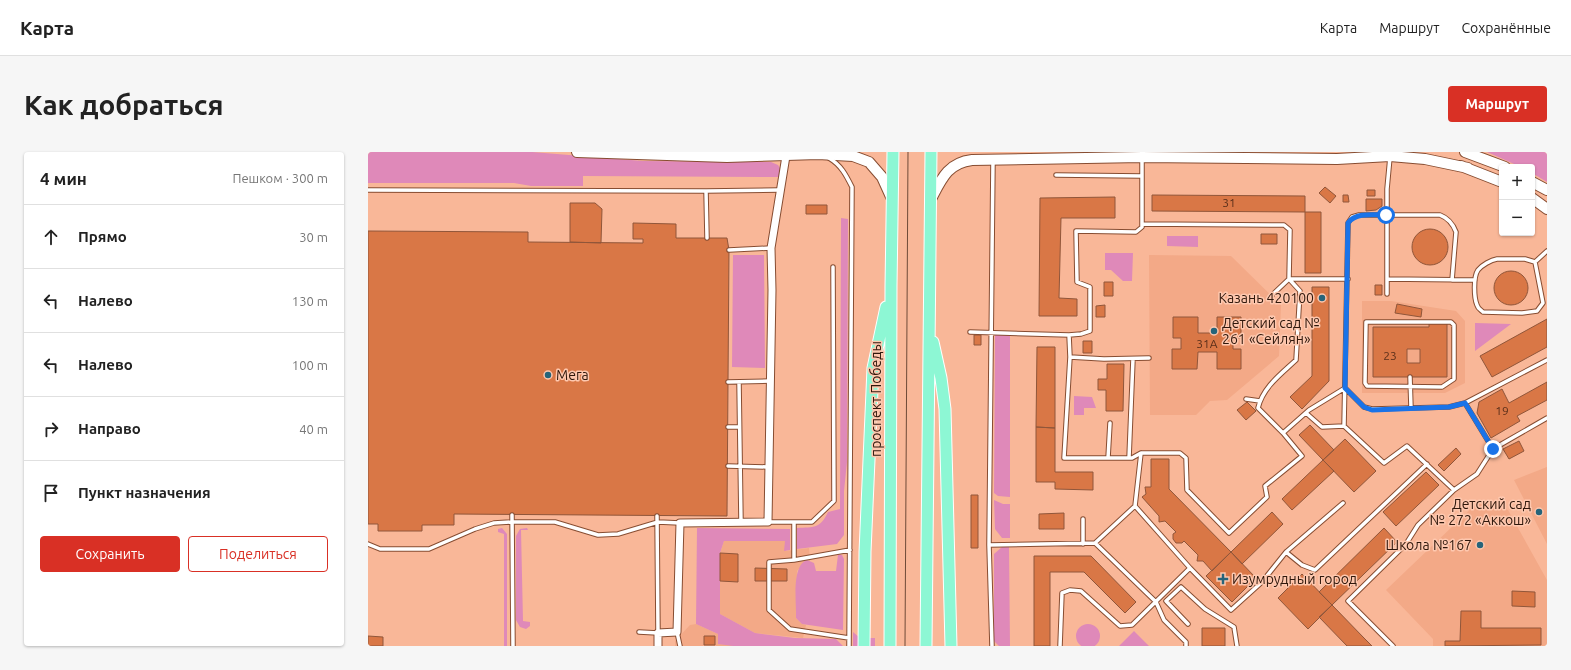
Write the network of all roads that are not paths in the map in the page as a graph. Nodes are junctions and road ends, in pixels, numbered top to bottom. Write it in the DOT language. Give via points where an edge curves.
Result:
graph roads {
  1 [pos="576,152"];
  2 [pos="893,152"];
  3 [pos="930,152"];
  4 [pos="1268,152"];
  5 [pos="1418,152"];
  6 [pos="1466,152"];
  7 [pos="823,154"];
  8 [pos="786,156"];
  9 [pos="1390,156"];
  10 [pos="1142,157"];
  11 [pos="1290,159"];
  12 [pos="993,160"];
  13 [pos="1499,165"];
  14 [pos="1468,168"];
  15 [pos="1056,175"];
  16 [pos="1142,176"];
  17 [pos="1499,181"];
  18 [pos="1535,184"];
  19 [pos="368,190"];
  20 [pos="780,190"];
  21 [pos="1547,190"];
  22 [pos="706,191"];
  23 [pos="892,200"];
  24 [pos="1535,200"];
  25 [pos="930,201"];
  26 [pos="1547,209"];
  27 [pos="1386,215"];
  28 [pos="1142,224"];
  29 [pos="707,238"];
  30 [pos="771,248"];
  31 [pos="729,250"];
  32 [pos="1547,251"];
  33 [pos="1535,262"];
  34 [pos="833,267"];
  35 [pos="1289,278"];
  36 [pos="1348,279"];
  37 [pos="1387,279"];
  38 [pos="1452,280"];
  39 [pos="1475,280"];
  40 [pos="891,287"];
  41 [pos="1387,294"];
  42 [pos="1271,296"];
  43 [pos="928,304"];
  44 [pos="970,332"];
  45 [pos="992,333"];
  46 [pos="1069,335"];
  47 [pos="1070,357"];
  48 [pos="1133,358"];
  49 [pos="1149,358"];
  50 [pos="1547,360"];
  51 [pos="1410,377"];
  52 [pos="770,381"];
  53 [pos="728,382"];
  54 [pos="739,382"];
  55 [pos="1410,387"];
  56 [pos="1345,388"];
  57 [pos="1246,399"];
  58 [pos="1260,401"];
  59 [pos="1465,403"];
  60 [pos="1410,408"];
  61 [pos="1306,413"];
  62 [pos="1547,418"];
  63 [pos="1110,423"];
  64 [pos="1344,426"];
  65 [pos="728,427"];
  66 [pos="739,427"];
  67 [pos="1283,433"];
  68 [pos="1493,449"];
  69 [pos="1141,453"];
  70 [pos="1108,458"];
  71 [pos="1129,458"];
  72 [pos="1427,464"];
  73 [pos="728,466"];
  74 [pos="739,466"];
  75 [pos="770,467"];
  76 [pos="1454,490"];
  77 [pos="1343,502"];
  78 [pos="1135,506"];
  79 [pos="512,515"];
  80 [pos="658,516"];
  81 [pos="1083,519"];
  82 [pos="512,522"];
  83 [pos="658,522"];
  84 [pos="741,522"];
  85 [pos="768,522"];
  86 [pos="794,522"];
  87 [pos="680,523"];
  88 [pos="368,544"];
  89 [pos="1083,544"];
  90 [pos="1095,544"];
  91 [pos="989,545"];
  92 [pos="850,550"];
  93 [pos="1286,552"];
  94 [pos="794,560"];
  95 [pos="1190,568"];
  96 [pos="1166,601"];
  97 [pos="1156,602"];
  98 [pos="1188,624"];
  99 [pos="639,632"];
  100 [pos="677,632"];
  101 [pos="658,633"];
  102 [pos="849,638"];
  103 [pos="513,646"];
  104 [pos="658,646"];
  105 [pos="680,646"];
  106 [pos="849,646"];
  107 [pos="864,646"];
  108 [pos="890,646"];
  109 [pos="926,646"];
  110 [pos="952,646"];
  111 [pos="992,646"];
  112 [pos="1060,646"];
  113 [pos="1186,646"];
  114 [pos="1237,646"];
  115 [pos="1393,646"];
  1 -- 8 [label="main road" via="727,157"];
  2 -- 23 [label="main road, проспект Победы"];
  3 -- 25 [label="main road"];
  4 -- 11 [label="main road"];
  5 -- 14 [label="main road"];
  6 -- 13 [label="main road"];
  7 -- 8 [label="main road"];
  7 -- 23 [label="main road" via="853,156 869,162 882,177"];
  7 -- 92 [label="lane" via="835,161 845,172 852,187"];
  8 -- 20 [label="street"];
  9 -- 11 [label="main road"];
  9 -- 14 [label="main road" via="1425,159"];
  9 -- 27 [label="lane"];
  10 -- 11 [label="main road"];
  10 -- 12 [label="main road"];
  10 -- 16 [label="lane"];
  12 -- 25 [label="main road" via="972,160 955,164 942,178"];
  12 -- 45 [label="lane"];
  14 -- 17 [label="main road"];
  15 -- 16 [label="lane"];
  16 -- 28 [label="lane"];
  18 -- 21 [label="main road"];
  19 -- 22 [label="lane"];
  20 -- 22 [label="lane"];
  20 -- 30 [label="street"];
  22 -- 29 [label="lane"];
  23 -- 40 [label="main road, проспект Победы"];
  24 -- 26 [label="main road"];
  25 -- 43 [label="main road"];
  27 -- 36 [label="lane" via="1352,217 1348,223"];
  27 -- 37 [label="lane"];
  27 -- 38 [label="lane" via="1446,217 1456,232"];
  28 -- 35 [label="lane" via="1284,224 1290,230"];
  28 -- 46 [label="lane" via="1136,232 1076,232 1077,282 1090,287 1090,331"];
  30 -- 31 [label="lane"];
  30 -- 52 [label="street"];
  32 -- 33 [label="lane"];
  33 -- 39 [label="lane" via="1525,259 1492,260 1478,270"];
  33 -- 39 [label="lane" via="1543,303 1537,311 1484,312 1476,303"];
  34 -- 86 [label="lane" via="834,500 812,522"];
  35 -- 36 [label="lane"];
  35 -- 42 [label="lane"];
  35 -- 58 [label="lane" via="1300,291 1296,360 1267,389"];
  36 -- 56 [label="lane"];
  37 -- 38 [label="lane"];
  37 -- 41 [label="lane"];
  38 -- 39 [label="lane"];
  40 -- 107 [label="main road" via="873,368 865,552"];
  40 -- 108 [label="main road, проспект Победы"];
  43 -- 109 [label="main road"];
  43 -- 110 [label="main road" via="933,348 941,378 945,410"];
  44 -- 45 [label="lane"];
  45 -- 46 [label="lane"];
  45 -- 91 [label="lane"];
  46 -- 47 [label="lane"];
  47 -- 48 [label="lane"];
  47 -- 70 [label="lane" via="1064,458"];
  48 -- 49 [label="lane"];
  48 -- 71 [label="lane"];
  50 -- 59 [label="lane"];
  51 -- 55 [label="lane"];
  52 -- 54 [label="lane"];
  52 -- 75 [label="street"];
  53 -- 54 [label="lane"];
  54 -- 66 [label="lane"];
  55 -- 55 [label="lane" via="1442,387 1454,379 1454,325 1451,322 1366,322 1367,386"];
  55 -- 60 [label="lane"];
  56 -- 60 [label="lane" via="1364,407 1372,410"];
  56 -- 61 [label="lane"];
  56 -- 64 [label="lane"];
  57 -- 58 [label="lane"];
  58 -- 67 [label="lane" via="1258,408"];
  59 -- 60 [label="lane" via="1449,407"];
  59 -- 68 [label="lane"];
  61 -- 64 [label="lane" via="1322,427"];
  61 -- 67 [label="lane"];
  62 -- 68 [label="lane"];
  63 -- 70 [label="lane"];
  64 -- 72 [label="lane" via="1384,463 1407,446"];
  65 -- 66 [label="lane"];
  66 -- 74 [label="lane"];
  67 -- 69 [label="lane" via="1302,456 1265,486 1267,497 1229,533 1187,490 1186,458 1180,453"];
  68 -- 76 [label="lane" via="1477,474"];
  69 -- 71 [label="lane"];
  69 -- 78 [label="lane"];
  70 -- 71 [label="lane"];
  72 -- 76 [label="lane"];
  72 -- 93 [label="lane" via="1315,570 1302,566"];
  73 -- 74 [label="lane"];
  74 -- 75 [label="lane"];
  74 -- 84 [label="lane"];
  75 -- 85 [label="street"];
  76 -- 115 [label="lane" via="1418,525 1406,544 1348,601"];
  77 -- 93 [label="lane"];
  78 -- 90 [label="lane"];
  78 -- 95 [label="lane"];
  79 -- 82 [label="lane"];
  80 -- 83 [label="lane"];
  81 -- 89 [label="lane"];
  82 -- 83 [label="lane" via="555,522 598,535 618,534"];
  82 -- 88 [label="lane" via="494,523 475,529 429,549 380,549"];
  82 -- 103 [label="lane"];
  83 -- 87 [label="lane"];
  83 -- 101 [label="lane"];
  84 -- 85 [label="street"];
  84 -- 87 [label="street"];
  85 -- 86 [label="lane"];
  86 -- 94 [label="lane"];
  87 -- 100 [label="street"];
  89 -- 90 [label="lane"];
  89 -- 91 [label="lane"];
  90 -- 97 [label="lane"];
  91 -- 111 [label="lane"];
  92 -- 94 [label="lane"];
  92 -- 102 [label="lane"];
  93 -- 95 [label="lane" via="1262,582 1231,610"];
  94 -- 102 [label="lane" via="769,562 769,610 790,629"];
  95 -- 97 [label="lane"];
  96 -- 97 [label="lane"];
  96 -- 98 [label="lane"];
  96 -- 114 [label="lane" via="1181,588 1205,610 1234,627"];
  97 -- 112 [label="lane" via="1132,625 1120,626 1081,591 1070,590 1062,593"];
  97 -- 113 [label="lane" via="1164,620 1186,642"];
  99 -- 101 [label="lane"];
  100 -- 101 [label="street"];
  100 -- 105 [label="lane"];
  101 -- 104 [label="street"];
  102 -- 106 [label="lane"];
}
